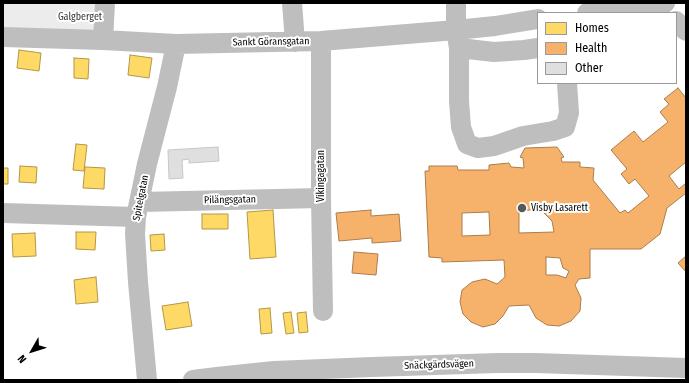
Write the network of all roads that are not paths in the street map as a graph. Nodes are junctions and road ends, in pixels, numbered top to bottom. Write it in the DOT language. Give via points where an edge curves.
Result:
graph roads {
  1 [pos="105,3"];
  2 [pos="292,3"];
  3 [pos="456,3"];
  4 [pos="666,3"];
  5 [pos="629,12"];
  6 [pos="670,12"];
  7 [pos="537,19"];
  8 [pos="677,22"];
  9 [pos="686,31"];
  10 [pos="3,37"];
  11 [pos="457,39"];
  12 [pos="102,40"];
  13 [pos="321,41"];
  14 [pos="295,42"];
  15 [pos="176,44"];
  16 [pos="537,48"];
  17 [pos="567,84"];
  18 [pos="321,198"];
  19 [pos="138,209"];
  20 [pos="3,213"];
  21 [pos="323,311"];
  22 [pos="686,368"];
  23 [pos="147,380"];
  24 [pos="193,380"];
  1 -- 12 [label="street"];
  2 -- 14 [label="street"];
  3 -- 11 [label="street"];
  4 -- 5 [label="street"];
  4 -- 6 [label="street"];
  7 -- 11 [label="street, Sankt Göransgatan" via="495,26"];
  8 -- 9 [label="street"];
  10 -- 12 [label="street, Sankt Göransgatan"];
  11 -- 13 [label="street, Sankt Göransgatan"];
  11 -- 16 [label="street" via="494,52"];
  11 -- 17 [label="street" via="461,127 467,144 478,148 494,146 523,136 565,127 569,113"];
  12 -- 15 [label="street, Sankt Göransgatan"];
  13 -- 14 [label="street, Sankt Göransgatan"];
  13 -- 18 [label="street, Vikingagatan"];
  14 -- 15 [label="street, Sankt Göransgatan"];
  15 -- 19 [label="street, Spitelgatan"];
  18 -- 19 [label="street, Pilängsgatan"];
  18 -- 21 [label="street, Vikingagatan"];
  19 -- 20 [label="street, Pilängsgatan"];
  19 -- 23 [label="street, Spitelgatan" via="135,234"];
  22 -- 24 [label="street, Snäckgärdsvägen" via="498,363 274,371"];
}
